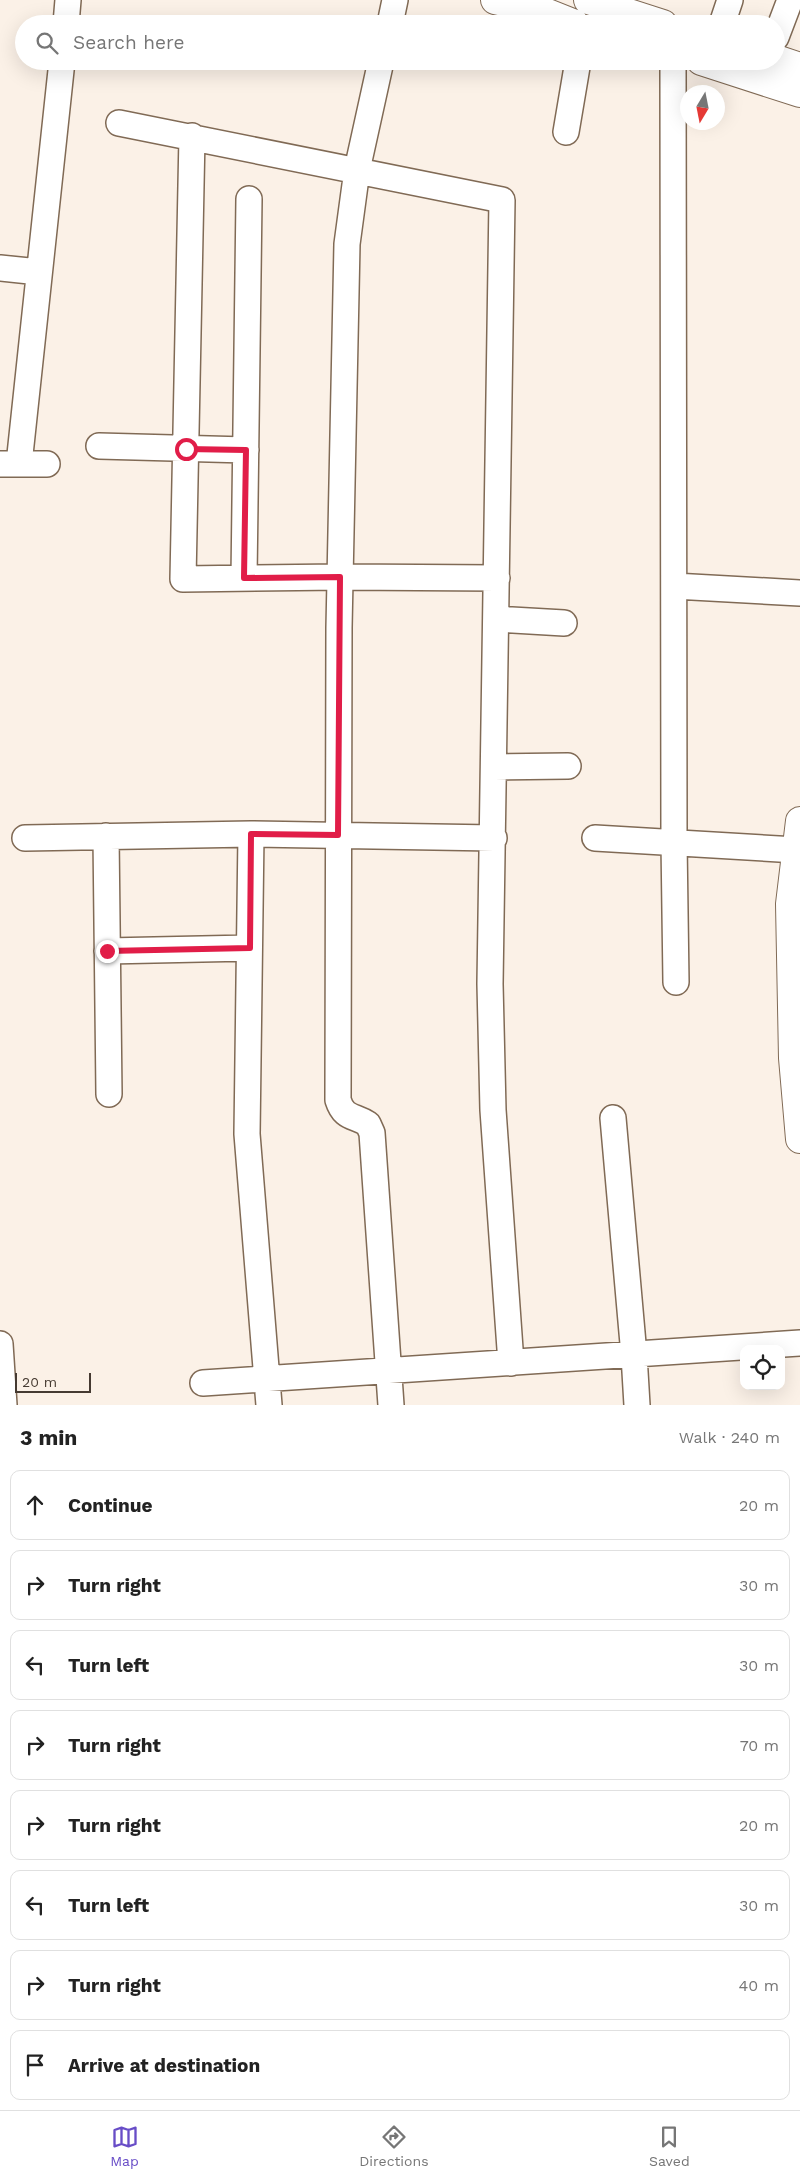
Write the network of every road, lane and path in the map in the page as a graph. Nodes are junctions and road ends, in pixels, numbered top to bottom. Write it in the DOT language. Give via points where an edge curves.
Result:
graph roads {
  1 [pos="68,0"];
  2 [pos="395,0"];
  3 [pos="495,0"];
  4 [pos="588,0"];
  5 [pos="730,0"];
  6 [pos="790,0"];
  7 [pos="67,15"];
  8 [pos="392,15"];
  9 [pos="552,15"];
  10 [pos="636,15"];
  11 [pos="725,15"];
  12 [pos="784,15"];
  13 [pos="785,62"];
  14 [pos="800,67"];
  15 [pos="61,70"];
  16 [pos="379,70"];
  17 [pos="576,70"];
  18 [pos="673,70"];
  19 [pos="729,70"];
  20 [pos="800,93"];
  21 [pos="119,123"];
  22 [pos="566,132"];
  23 [pos="192,136"];
  24 [pos="357,170"];
  25 [pos="249,199"];
  26 [pos="0,268"];
  27 [pos="39,272"];
  28 [pos="98,446"];
  29 [pos="186,449"];
  30 [pos="246,450"];
  31 [pos="9,464"];
  32 [pos="47,464"];
  33 [pos="340,577"];
  34 [pos="244,578"];
  35 [pos="497,578"];
  36 [pos="674,586"];
  37 [pos="800,593"];
  38 [pos="496,619"];
  39 [pos="564,623"];
  40 [pos="568,766"];
  41 [pos="495,767"];
  42 [pos="800,821"];
  43 [pos="251,834"];
  44 [pos="338,835"];
  45 [pos="106,836"];
  46 [pos="26,838"];
  47 [pos="494,838"];
  48 [pos="595,838"];
  49 [pos="674,842"];
  50 [pos="796,850"];
  51 [pos="250,948"];
  52 [pos="107,951"];
  53 [pos="676,982"];
  54 [pos="109,1094"];
  55 [pos="613,1118"];
  56 [pos="800,1140"];
  57 [pos="800,1343"];
  58 [pos="0,1344"];
  59 [pos="634,1354"];
  60 [pos="511,1363"];
  61 [pos="387,1371"];
  62 [pos="267,1379"];
  63 [pos="204,1383"];
  64 [pos="4,1405"];
  65 [pos="269,1405"];
  66 [pos="391,1405"];
  67 [pos="636,1405"];
  1 -- 7 [label="street"];
  2 -- 8 [label="street"];
  3 -- 9 [label="main road"];
  4 -- 10 [label="main road"];
  5 -- 11 [label="street"];
  6 -- 12 [label="street"];
  13 -- 14 [label="main road"];
  15 -- 27 [label="street"];
  16 -- 24 [label="street"];
  17 -- 22 [label="street"];
  18 -- 36 [label="street"];
  19 -- 20 [label="main road"];
  21 -- 23 [label="street"];
  23 -- 24 [label="street"];
  23 -- 29 [label="street"];
  24 -- 33 [label="street" via="347,244"];
  24 -- 35 [label="street" via="502,200"];
  25 -- 30 [label="street"];
  26 -- 27 [label="street"];
  27 -- 31 [label="street"];
  28 -- 29 [label="street"];
  29 -- 30 [label="street"];
  29 -- 34 [label="street" via="183,579"];
  30 -- 34 [label="street"];
  31 -- 32 [label="street"];
  33 -- 34 [label="street"];
  33 -- 35 [label="street"];
  33 -- 44 [label="street"];
  35 -- 38 [label="street"];
  36 -- 37 [label="street"];
  36 -- 49 [label="street"];
  38 -- 39 [label="street"];
  38 -- 41 [label="street"];
  40 -- 41 [label="street"];
  41 -- 47 [label="street"];
  42 -- 50 [label="main road"];
  43 -- 44 [label="street"];
  43 -- 45 [label="street"];
  43 -- 51 [label="street"];
  44 -- 47 [label="street"];
  44 -- 61 [label="street" via="338,1100 341,1110 368,1124 372,1133"];
  45 -- 46 [label="street"];
  45 -- 52 [label="street"];
  47 -- 60 [label="street" via="490,984 493,1110"];
  48 -- 49 [label="street"];
  49 -- 50 [label="street"];
  49 -- 53 [label="street"];
  50 -- 56 [label="main road" via="790,904 793,1058"];
  51 -- 52 [label="street"];
  51 -- 62 [label="street" via="247,1134"];
  52 -- 54 [label="street"];
  55 -- 59 [label="street"];
  57 -- 59 [label="street"];
  58 -- 64 [label="street"];
  59 -- 60 [label="street"];
  59 -- 67 [label="street"];
  60 -- 61 [label="street"];
  61 -- 62 [label="street"];
  61 -- 66 [label="street"];
  62 -- 63 [label="street"];
  62 -- 65 [label="street"];
}
